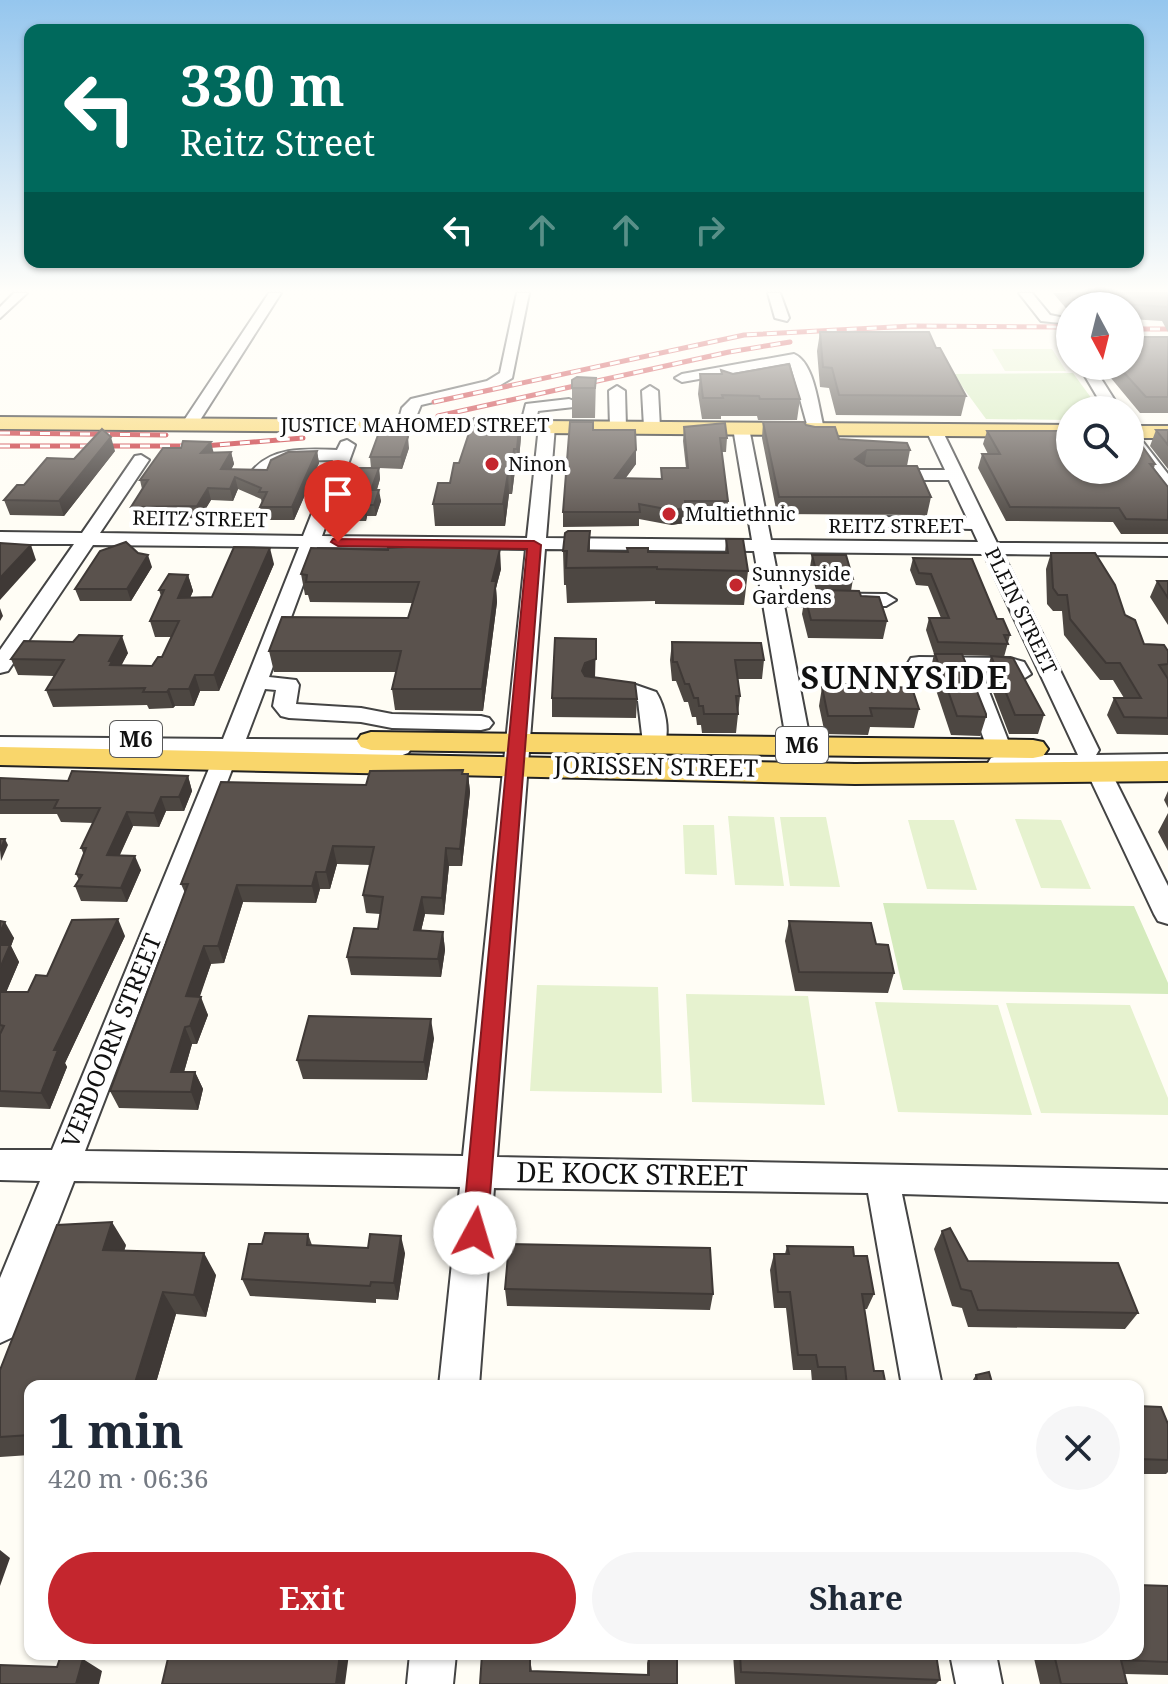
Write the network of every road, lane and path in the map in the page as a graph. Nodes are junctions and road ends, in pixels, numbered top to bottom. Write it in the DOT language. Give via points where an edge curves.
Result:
graph roads {
  1 [pos="224,372"];
  2 [pos="508,372"];
  3 [pos="715,372"];
  4 [pos="802,374"];
  5 [pos="682,378"];
  6 [pos="781,378"];
  7 [pos="617,391"];
  8 [pos="650,391"];
  9 [pos="569,404"];
  10 [pos="602,404"];
  11 [pos="0,423"];
  12 [pos="189,425"];
  13 [pos="405,426"];
  14 [pos="538,426"];
  15 [pos="613,427"];
  16 [pos="652,427"];
  17 [pos="741,428"];
  18 [pos="816,428"];
  19 [pos="934,430"];
  20 [pos="1056,431"];
  21 [pos="1168,432"];
  22 [pos="1144,433"];
  23 [pos="1144,453"];
  24 [pos="141,460"];
  25 [pos="260,471"];
  26 [pos="864,475"];
  27 [pos="956,475"];
  28 [pos="1168,485"];
  29 [pos="881,522"];
  30 [pos="979,524"];
  31 [pos="0,538"];
  32 [pos="85,539"];
  33 [pos="310,542"];
  34 [pos="534,545"];
  35 [pos="764,547"];
  36 [pos="991,548"];
  37 [pos="1168,550"];
  38 [pos="773,599"];
  39 [pos="886,600"];
  40 [pos="919,663"];
  41 [pos="968,664"];
  42 [pos="0,666"];
  43 [pos="257,682"];
  44 [pos="596,688"];
  45 [pos="1028,692"];
  46 [pos="481,723"];
  47 [pos="390,731"];
  48 [pos="0,737"];
  49 [pos="0,744"];
  50 [pos="317,744"];
  51 [pos="799,745"];
  52 [pos="999,748"];
  53 [pos="229,750"];
  54 [pos="1168,751"];
  55 [pos="0,754"];
  56 [pos="516,756"];
  57 [pos="1092,760"];
  58 [pos="654,761"];
  59 [pos="1168,761"];
  60 [pos="1168,771"];
  61 [pos="1168,914"];
  62 [pos="0,1165"];
  63 [pos="62,1166"];
  64 [pos="481,1172"];
  65 [pos="882,1178"];
  66 [pos="1168,1186"];
  67 [pos="0,1324"];
  68 [pos="460,1380"];
  69 [pos="921,1380"];
  70 [pos="432,1660"];
  71 [pos="974,1660"];
  72 [pos="430,1684"];
  73 [pos="979,1684"];
  1 -- 12 [label="street"];
  2 -- 13 [label="street" via="492,384 416,402"];
  3 -- 5 [label="street"];
  4 -- 6 [label="street"];
  4 -- 18 [label="street"];
  7 -- 15 [label="street"];
  8 -- 16 [label="street"];
  9 -- 14 [label="street" via="531,407"];
  10 -- 15 [label="street"];
  11 -- 12 [label="main road, JUSTICE MAHOMED STREET"];
  12 -- 13 [label="main road, JUSTICE MAHOMED STREET"];
  13 -- 14 [label="main road, JUSTICE MAHOMED STREET"];
  14 -- 15 [label="main road, JUSTICE MAHOMED STREET"];
  14 -- 34 [label="street"];
  15 -- 16 [label="main road, JUSTICE MAHOMED STREET"];
  16 -- 17 [label="main road, JUSTICE MAHOMED STREET"];
  17 -- 18 [label="main road, JUSTICE MAHOMED STREET"];
  17 -- 35 [label="street"];
  18 -- 19 [label="main road, JUSTICE MAHOMED STREET"];
  19 -- 20 [label="main road, JUSTICE MAHOMED STREET"];
  19 -- 27 [label="street, PLEIN STREET"];
  21 -- 22 [label="main road"];
  23 -- 28 [label="street"];
  24 -- 32 [label="street"];
  25 -- 33 [label="street, VERDOORN STREET" via="282,456 345,450"];
  26 -- 27 [label="street"];
  27 -- 30 [label="street, PLEIN STREET"];
  29 -- 30 [label="street"];
  30 -- 36 [label="street, PLEIN STREET"];
  31 -- 32 [label="street, REITZ STREET"];
  32 -- 33 [label="street, REITZ STREET"];
  32 -- 42 [label="street"];
  33 -- 34 [label="street, REITZ STREET"];
  33 -- 43 [label="street, VERDOORN STREET"];
  34 -- 35 [label="street, REITZ STREET"];
  34 -- 56 [label="street"];
  35 -- 36 [label="street, REITZ STREET"];
  35 -- 38 [label="street"];
  36 -- 37 [label="street, REITZ STREET"];
  36 -- 57 [label="street, PLEIN STREET"];
  38 -- 39 [label="street"];
  38 -- 51 [label="street"];
  40 -- 41 [label="street"];
  41 -- 45 [label="street" via="1016,667"];
  41 -- 52 [label="street"];
  43 -- 47 [label="street" via="288,685 285,710 361,715"];
  43 -- 53 [label="street, VERDOORN STREET"];
  44 -- 58 [label="street" via="636,689 648,695"];
  46 -- 47 [label="street"];
  47 -- 50 [label="main road, JORISSEN STREET / M6"];
  47 -- 56 [label="main road, JORISSEN STREET / M6"];
  48 -- 53 [label="main road, JORISSEN STREET / M6"];
  49 -- 50 [label="street, JORISSEN STREET"];
  50 -- 53 [label="main road, JORISSEN STREET / M6"];
  50 -- 56 [label="main road"];
  51 -- 52 [label="main road, JORISSEN STREET / M6"];
  51 -- 58 [label="main road, JORISSEN STREET / M6"];
  52 -- 57 [label="main road, JORISSEN STREET / M6"];
  53 -- 55 [label="main road, JORISSEN STREET / M6"];
  53 -- 56 [label="main road, JORISSEN STREET / M6"];
  53 -- 63 [label="street, VERDOORN STREET"];
  54 -- 57 [label="main road, JORISSEN STREET / M6"];
  55 -- 56 [label="street, JORISSEN STREET"];
  56 -- 58 [label="main road, JORISSEN STREET / M6"];
  56 -- 59 [label="street, JORISSEN STREET" via="864,752"];
  56 -- 64 [label="street"];
  57 -- 58 [label="main road, JORISSEN STREET / M6" via="878,774"];
  57 -- 60 [label="main road, JORISSEN STREET / M6"];
  57 -- 61 [label="street, PLEIN STREET"];
  58 -- 59 [label="street, JORISSEN STREET" via="867,769"];
  62 -- 63 [label="street, DE KOCK STREET"];
  63 -- 64 [label="street, DE KOCK STREET"];
  63 -- 67 [label="street, VERDOORN STREET"];
  64 -- 65 [label="street, DE KOCK STREET"];
  64 -- 68 [label="street"];
  65 -- 66 [label="street, DE KOCK STREET"];
  65 -- 69 [label="street"];
  70 -- 72 [label="street"];
  71 -- 73 [label="street"];
}
